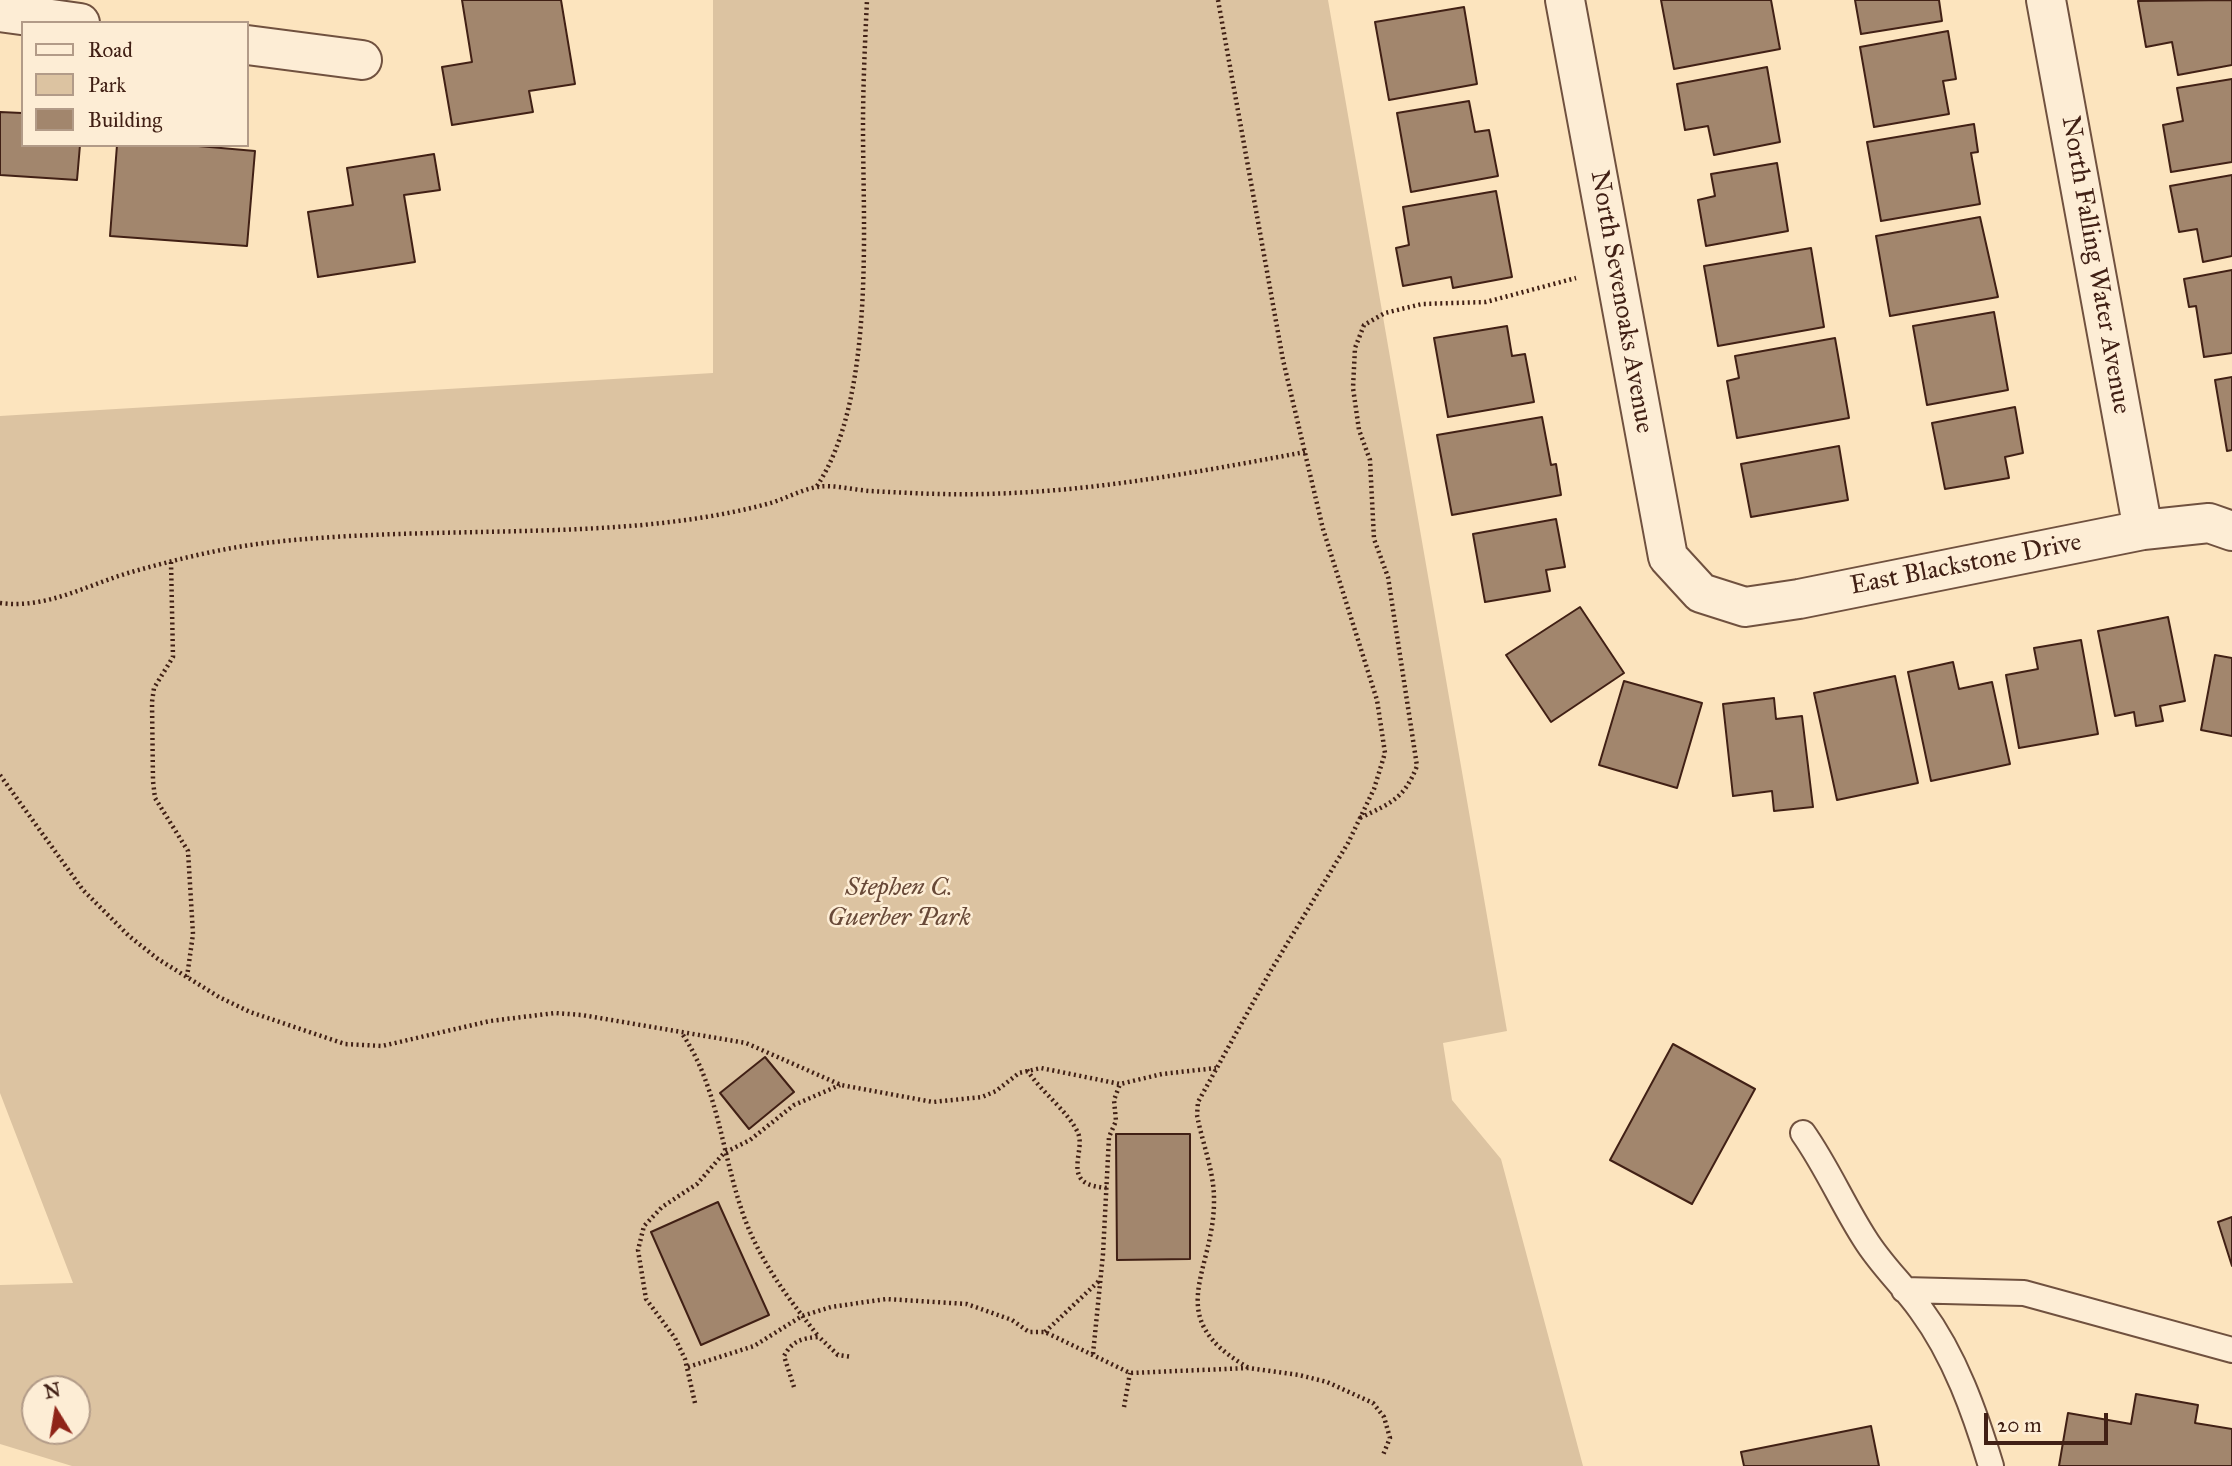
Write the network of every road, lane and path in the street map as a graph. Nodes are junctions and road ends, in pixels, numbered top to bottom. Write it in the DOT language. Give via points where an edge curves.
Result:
graph roads {
  1 [pos="867,0"];
  2 [pos="1219,0"];
  3 [pos="1565,0"];
  4 [pos="2046,0"];
  5 [pos="0,12"];
  6 [pos="65,21"];
  7 [pos="248,45"];
  8 [pos="362,60"];
  9 [pos="1580,277"];
  10 [pos="1305,452"];
  11 [pos="817,487"];
  12 [pos="2143,530"];
  13 [pos="2232,531"];
  14 [pos="171,562"];
  15 [pos="1700,593"];
  16 [pos="0,603"];
  17 [pos="0,775"];
  18 [pos="1360,818"];
  19 [pos="187,977"];
  20 [pos="682,1034"];
  21 [pos="1217,1068"];
  22 [pos="1027,1070"];
  23 [pos="841,1084"];
  24 [pos="1120,1084"];
  25 [pos="1803,1133"];
  26 [pos="724,1153"];
  27 [pos="1107,1188"];
  28 [pos="1101,1279"];
  29 [pos="1904,1290"];
  30 [pos="802,1317"];
  31 [pos="1045,1332"];
  32 [pos="819,1337"];
  33 [pos="2232,1350"];
  34 [pos="1093,1354"];
  35 [pos="852,1357"];
  36 [pos="688,1367"];
  37 [pos="1249,1368"];
  38 [pos="1130,1373"];
  39 [pos="794,1387"];
  40 [pos="695,1403"];
  41 [pos="1124,1407"];
  42 [pos="1383,1455"];
  43 [pos="1991,1466"];
  1 -- 11 [label="path" via="865,264 860,335 843,420 828,470"];
  2 -- 10 [label="path" via="1283,360"];
  3 -- 15 [label="street, North Sevenoaks Avenue" via="1668,557"];
  4 -- 12 [label="street, North Falling Water Avenue"];
  5 -- 6 [label="street"];
  7 -- 8 [label="street"];
  9 -- 18 [label="path" via="1486,302 1422,304 1385,313 1364,325 1354,348 1353,388 1359,430 1370,460 1374,539 1388,577 1417,766 1410,785 1396,801"];
  10 -- 11 [label="path" via="1149,481 1037,491 947,494"];
  10 -- 18 [label="path" via="1323,529 1380,716 1383,766"];
  11 -- 14 [label="path" via="767,504 678,521 545,533 360,534 257,544"];
  12 -- 13 [label="street, East Blackstone Drive" via="2209,523"];
  12 -- 15 [label="street, East Blackstone Drive" via="1745,607"];
  14 -- 16 [label="path" via="52,600"];
  14 -- 19 [label="path" via="173,657 152,702 153,781 155,798 188,851 193,934"];
  17 -- 19 [label="path" via="83,890 129,936"];
  18 -- 21 [label="path"];
  19 -- 20 [label="path" via="250,1012 345,1044 382,1046 490,1021 555,1013"];
  20 -- 23 [label="path" via="746,1043"];
  20 -- 26 [label="path" via="705,1077"];
  21 -- 24 [label="path"];
  21 -- 37 [label="path" via="1198,1102 1197,1115 1214,1202 1200,1273 1200,1319 1208,1337"];
  22 -- 23 [label="path" via="996,1091 953,1102"];
  22 -- 24 [label="path" via="1041,1068"];
  22 -- 27 [label="path" via="1079,1135 1078,1174 1094,1187"];
  23 -- 26 [label="path" via="794,1105 750,1140"];
  24 -- 27 [label="path" via="1114,1100 1116,1121 1109,1137"];
  25 -- 29 [label="lane" via="1865,1239"];
  26 -- 30 [label="path" via="761,1255"];
  26 -- 36 [label="path" via="716,1167 644,1226 638,1250 646,1298 675,1338"];
  27 -- 28 [label="path"];
  28 -- 31 [label="path"];
  28 -- 34 [label="path"];
  29 -- 33 [label="lane" via="2024,1293"];
  29 -- 43 [label="lane" via="1946,1352 1976,1417"];
  30 -- 31 [label="path" via="860,1302 939,1301 967,1304 1012,1320 1029,1332"];
  30 -- 32 [label="path"];
  30 -- 36 [label="path" via="754,1346"];
  31 -- 34 [label="path"];
  32 -- 35 [label="path" via="838,1355"];
  32 -- 39 [label="path" via="803,1338 789,1346 784,1356"];
  34 -- 38 [label="path"];
  36 -- 40 [label="path"];
  37 -- 38 [label="path"];
  37 -- 42 [label="path" via="1327,1382 1373,1403 1390,1438"];
  38 -- 41 [label="path"];
}
